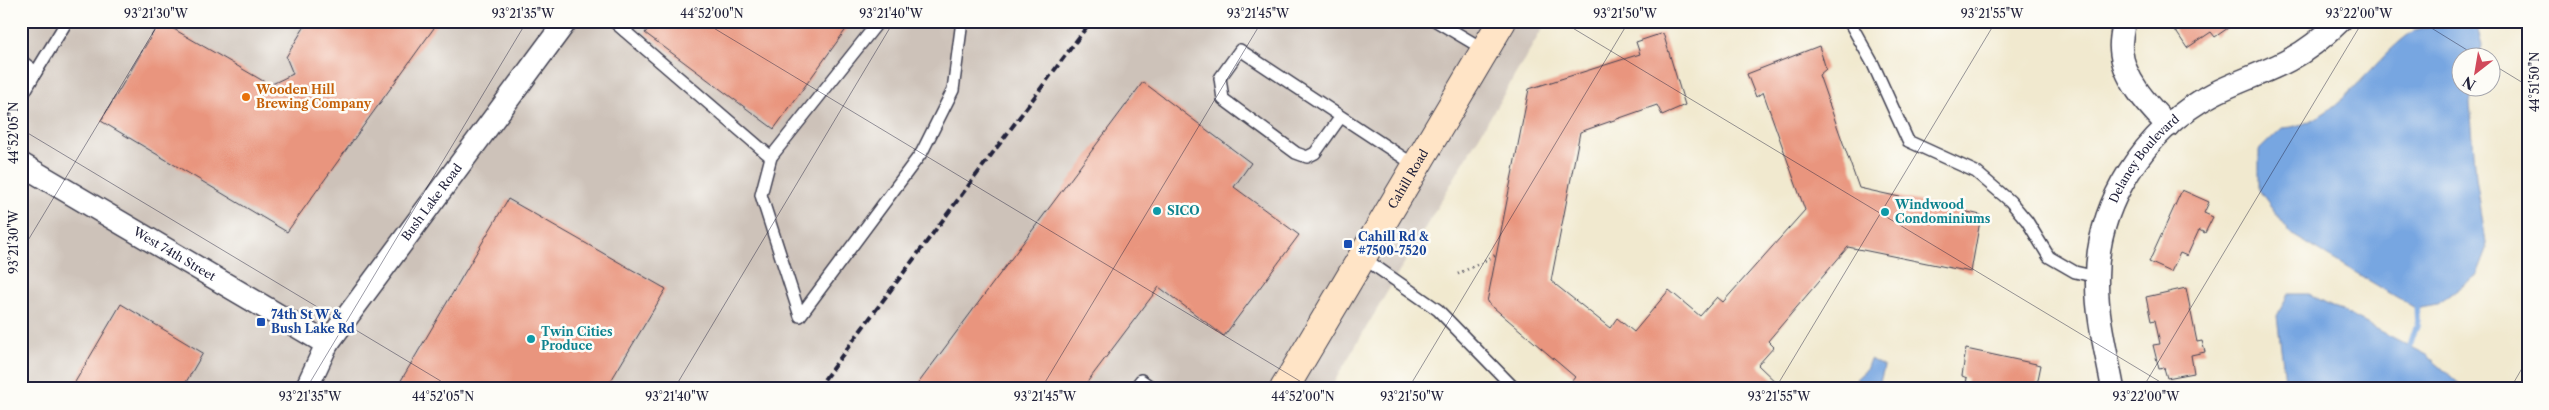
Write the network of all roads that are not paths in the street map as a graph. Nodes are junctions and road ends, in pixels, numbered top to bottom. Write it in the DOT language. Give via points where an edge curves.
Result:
graph roads {
  1 [pos="67,21"];
  2 [pos="566,21"];
  3 [pos="613,21"];
  4 [pos="632,21"];
  5 [pos="879,21"];
  6 [pos="962,21"];
  7 [pos="1436,21"];
  8 [pos="1502,21"];
  9 [pos="1848,21"];
  10 [pos="2124,21"];
  11 [pos="2340,21"];
  12 [pos="625,32"];
  13 [pos="1485,50"];
  14 [pos="21,61"];
  15 [pos="36,72"];
  16 [pos="21,98"];
  17 [pos="1340,118"];
  18 [pos="2168,126"];
  19 [pos="771,157"];
  20 [pos="21,164"];
  21 [pos="1416,166"];
  22 [pos="1362,257"];
  23 [pos="2097,277"];
  24 [pos="327,344"];
  25 [pos="306,389"];
  26 [pos="1134,389"];
  27 [pos="1154,389"];
  28 [pos="1284,389"];
  29 [pos="1515,389"];
  30 [pos="2113,389"];
  1 -- 15 [label="lane"];
  2 -- 24 [label="street, Bush Lake Road"];
  3 -- 12 [label="lane"];
  4 -- 12 [label="lane"];
  5 -- 19 [label="lane"];
  6 -- 19 [label="lane" via="953,90 922,152 800,316 761,195"];
  7 -- 13 [label="lane"];
  8 -- 13 [label="street, Cahill Road"];
  9 -- 23 [label="lane" via="1873,64 1908,141 1976,172 2010,201 2027,221 2049,257 2075,272"];
  10 -- 18 [label="street" via="2121,50 2127,70 2137,90"];
  11 -- 18 [label="street, Delaney Boulevard" via="2323,38 2290,60 2193,104"];
  12 -- 19 [label="lane"];
  13 -- 21 [label="street, Cahill Road"];
  14 -- 15 [label="lane"];
  15 -- 16 [label="lane"];
  17 -- 17 [label="lane" via="1240,50 1220,78 1223,99 1296,153 1307,156 1315,153"];
  17 -- 21 [label="lane"];
  18 -- 23 [label="street, Delaney Boulevard" via="2124,178 2109,211 2099,247"];
  20 -- 24 [label="street, West 74th Street"];
  21 -- 22 [label="street, Cahill Road"];
  22 -- 28 [label="street, Cahill Road"];
  22 -- 29 [label="lane" via="1438,310"];
  23 -- 30 [label="street, Delaney Boulevard"];
  24 -- 25 [label="street, Bush Lake Road"];
  26 -- 27 [label="lane" via="1141,380"];
}
